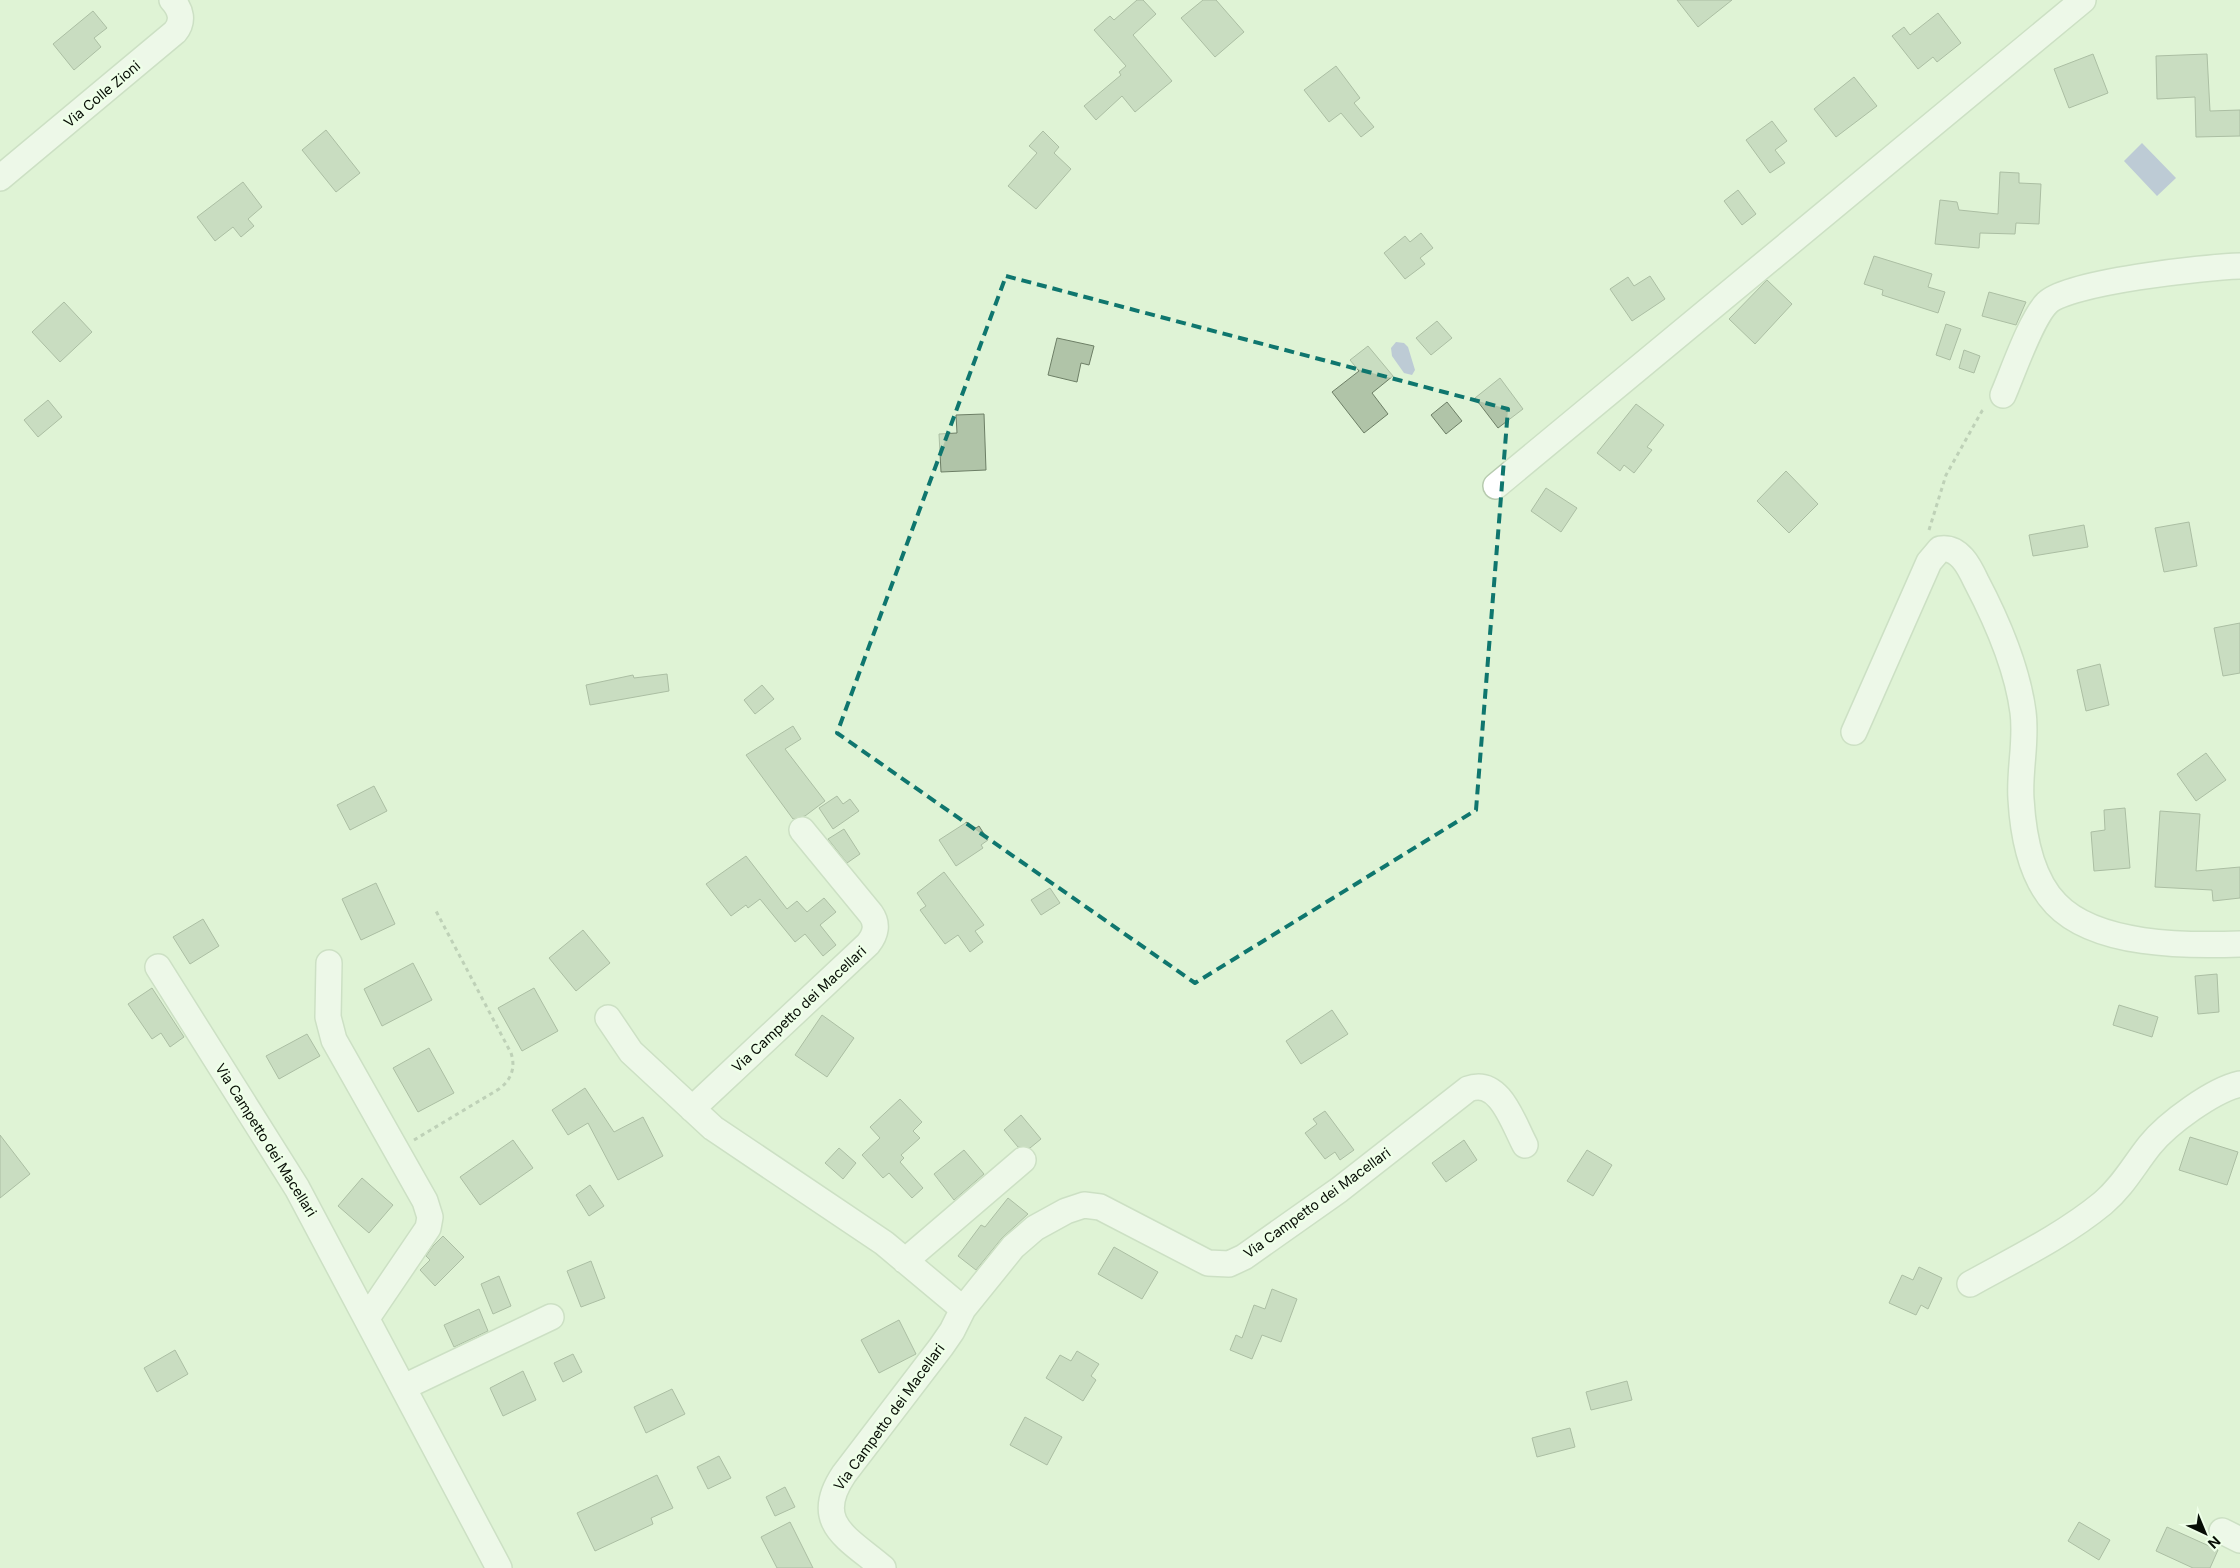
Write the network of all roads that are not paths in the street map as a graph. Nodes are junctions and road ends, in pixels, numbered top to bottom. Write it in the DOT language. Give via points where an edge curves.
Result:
graph roads {
  1 [pos="172,0"];
  2 [pos="2083,0"];
  3 [pos="0,178"];
  4 [pos="2240,266"];
  5 [pos="2002,395"];
  6 [pos="1496,486"];
  7 [pos="1854,732"];
  8 [pos="802,830"];
  9 [pos="2240,944"];
  10 [pos="329,963"];
  11 [pos="158,967"];
  12 [pos="608,1018"];
  13 [pos="2240,1084"];
  14 [pos="692,1109"];
  15 [pos="1525,1145"];
  16 [pos="1023,1160"];
  17 [pos="905,1261"];
  18 [pos="1970,1284"];
  19 [pos="962,1309"];
  20 [pos="551,1317"];
  21 [pos="367,1318"];
  22 [pos="404,1387"];
  23 [pos="499,1568"];
  24 [pos="883,1568"];
  1 -- 3 [label="street, Via Colle Zioni" via="181,15 175,32"];
  2 -- 6 [label="street"];
  4 -- 5 [label="street" via="2149,276 2072,289 2053,297 2039,312"];
  7 -- 9 [label="street" via="1932,556 1940,549 1950,548 1959,554 1969,569 2009,657 2024,722 2020,777 2024,825 2036,870 2052,899 2076,920 2118,935 2185,945"];
  8 -- 14 [label="street, Via Campetto dei Macellari" via="871,914 875,923 874,934 868,944"];
  10 -- 21 [label="street" via="328,1017 334,1040 427,1206 429,1223"];
  11 -- 21 [label="street, Via Campetto dei Macellari" via="297,1188"];
  12 -- 14 [label="street" via="630,1052"];
  13 -- 18 [label="street" via="2215,1093 2167,1127 2150,1144 2126,1181 2092,1211 2052,1238"];
  14 -- 17 [label="street" via="726,1138"];
  15 -- 19 [label="street, Via Campetto dei Macellari" via="1497,1096 1486,1087 1472,1087 1330,1197 1235,1262 1223,1265 1208,1263 1100,1207 1077,1206 1046,1221 1024,1238"];
  16 -- 17 [label="street"];
  17 -- 19 [label="street"];
  19 -- 24 [label="street, Via Campetto dei Macellari" via="947,1339 844,1474 832,1496 830,1510 836,1525"];
  20 -- 22 [label="street"];
  21 -- 22 [label="street, Via Campetto dei Macellari"];
  22 -- 23 [label="street, Via Campetto dei Macellari"];
}
